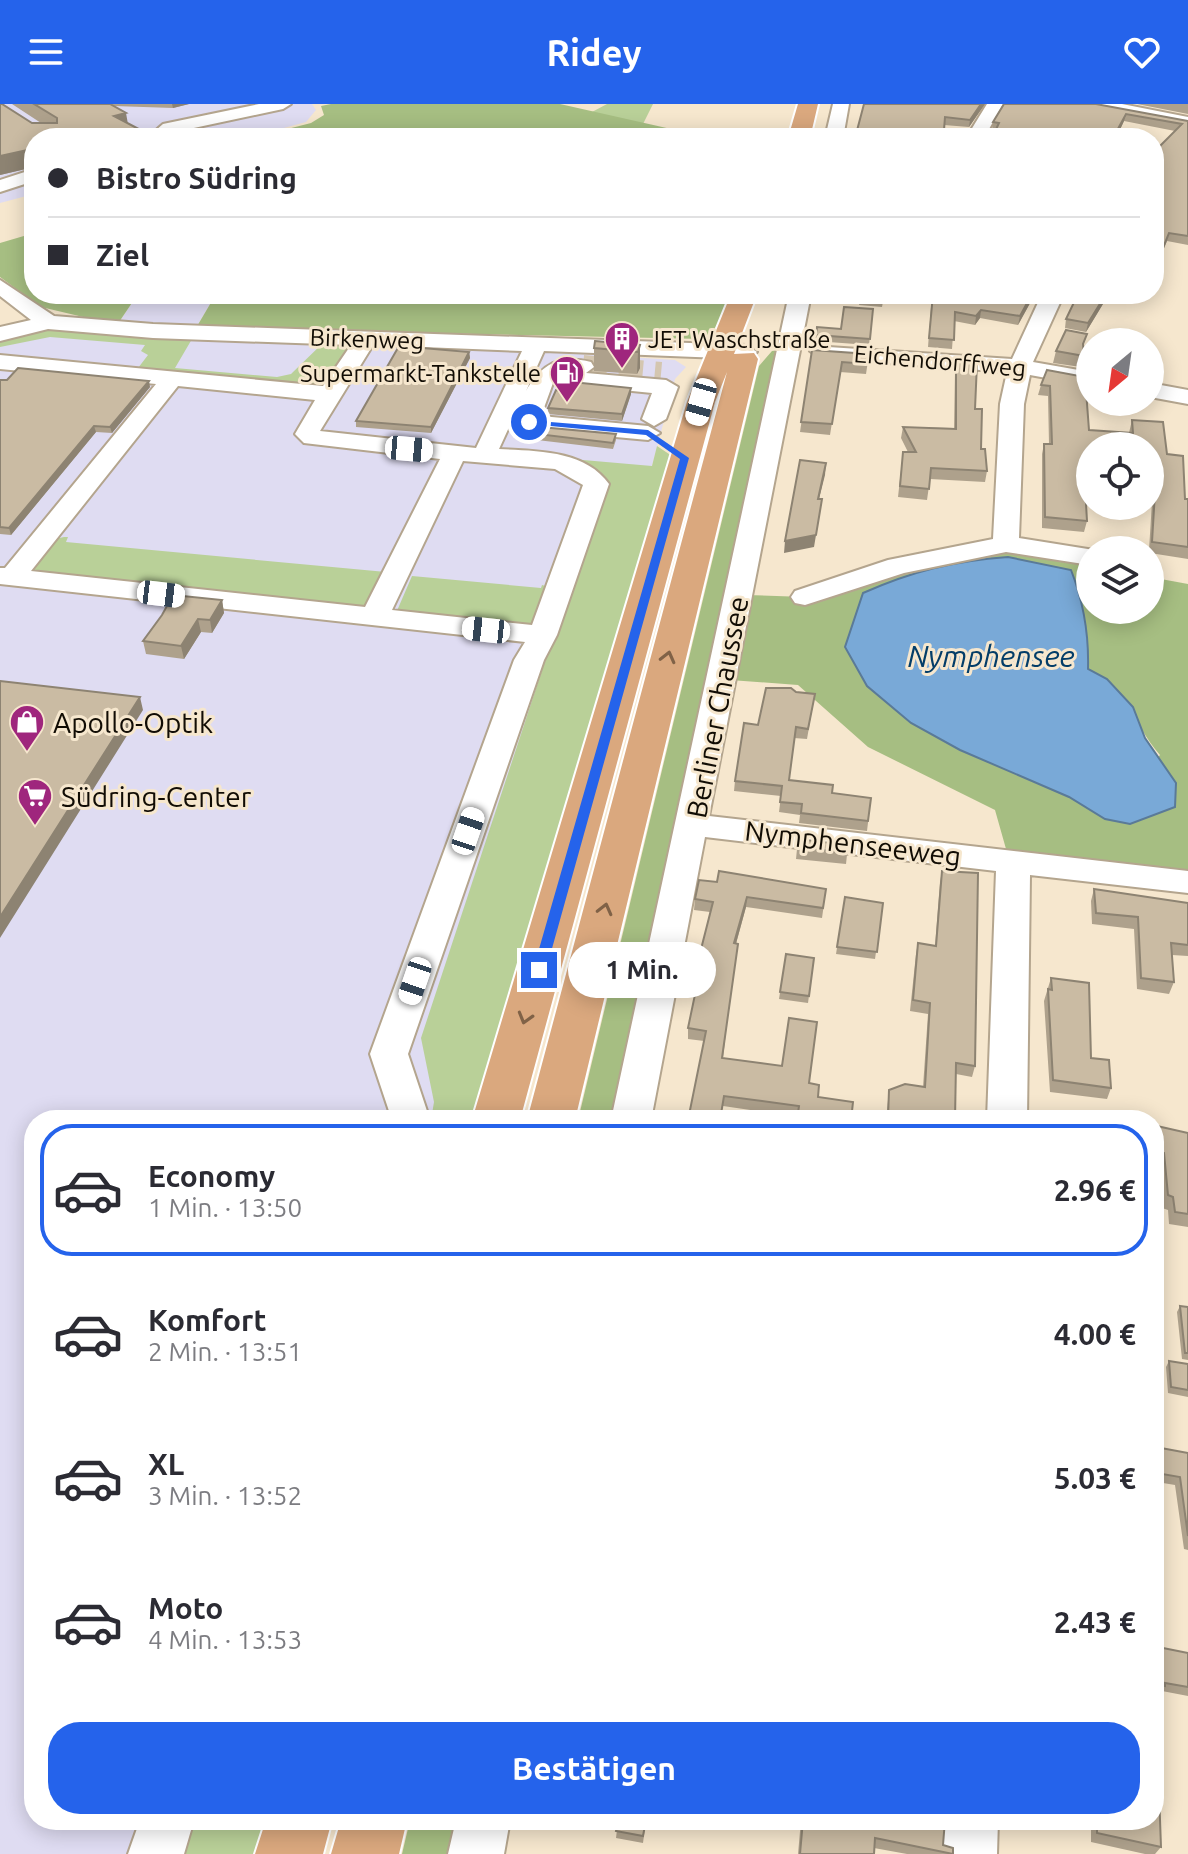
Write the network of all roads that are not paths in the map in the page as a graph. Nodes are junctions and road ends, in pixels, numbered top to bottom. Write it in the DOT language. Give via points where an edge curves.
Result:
graph roads {
  1 [pos="808,104"];
  2 [pos="841,104"];
  3 [pos="995,104"];
  4 [pos="1096,104"];
  5 [pos="279,113"];
  6 [pos="1188,122"];
  7 [pos="169,128"];
  8 [pos="802,128"];
  9 [pos="836,128"];
  10 [pos="981,128"];
  11 [pos="24,178"];
  12 [pos="0,186"];
  13 [pos="24,194"];
  14 [pos="0,200"];
  15 [pos="0,286"];
  16 [pos="742,304"];
  17 [pos="759,304"];
  18 [pos="798,304"];
  19 [pos="1048,304"];
  20 [pos="48,322"];
  21 [pos="0,334"];
  22 [pos="366,339"];
  23 [pos="536,344"];
  24 [pos="790,349"];
  25 [pos="734,351"];
  26 [pos="0,362"];
  27 [pos="1020,366"];
  28 [pos="583,367"];
  29 [pos="521,376"];
  30 [pos="546,376"];
  31 [pos="1076,376"];
  32 [pos="171,380"];
  33 [pos="1164,393"];
  34 [pos="330,394"];
  35 [pos="1188,397"];
  36 [pos="529,408"];
  37 [pos="578,412"];
  38 [pos="661,438"];
  39 [pos="455,453"];
  40 [pos="484,456"];
  41 [pos="1006,544"];
  42 [pos="1076,555"];
  43 [pos="6,576"];
  44 [pos="805,597"];
  45 [pos="374,618"];
  46 [pos="543,635"];
  47 [pos="693,825"];
  48 [pos="1013,862"];
  49 [pos="1188,882"];
  50 [pos="408,1110"];
  51 [pos="498,1110"];
  52 [pos="553,1110"];
  53 [pos="633,1110"];
  54 [pos="1007,1110"];
  55 [pos="164,1830"];
  56 [pos="296,1830"];
  57 [pos="371,1830"];
  58 [pos="481,1830"];
  59 [pos="970,1830"];
  60 [pos="156,1854"];
  61 [pos="289,1854"];
  62 [pos="365,1854"];
  63 [pos="476,1854"];
  64 [pos="969,1854"];
  1 -- 8 [label="main road"];
  2 -- 9 [label="street"];
  3 -- 10 [label="street"];
  4 -- 6 [label="street" via="1144,120"];
  5 -- 7 [label="street"];
  11 -- 12 [label="street"];
  13 -- 14 [label="street"];
  15 -- 20 [label="street"];
  16 -- 25 [label="main road"];
  17 -- 25 [label="main road"];
  18 -- 24 [label="street, Berliner Chaussee"];
  19 -- 27 [label="street"];
  20 -- 21 [label="street"];
  20 -- 22 [label="street, Birkenweg"];
  22 -- 23 [label="street, Birkenweg"];
  22 -- 34 [label="street"];
  23 -- 25 [label="street, Birkenweg"];
  23 -- 29 [label="street"];
  24 -- 27 [label="street, Eichendorffweg"];
  24 -- 47 [label="street, Berliner Chaussee"];
  25 -- 38 [label="main road"];
  52 -- 25 [label="main road, one-way"];
  26 -- 32 [label="street"];
  27 -- 31 [label="street, Eichendorffweg"];
  27 -- 41 [label="street" via="1012,404"];
  28 -- 30 [label="street" via="556,367"];
  29 -- 30 [label="street"];
  29 -- 36 [label="street"];
  30 -- 36 [label="street"];
  30 -- 38 [label="street" via="664,380"];
  32 -- 34 [label="street"];
  32 -- 43 [label="street"];
  33 -- 35 [label="street"];
  34 -- 39 [label="street" via="308,430 313,438"];
  36 -- 38 [label="street" via="529,422"];
  36 -- 40 [label="street"];
  37 -- 38 [label="street"];
  38 -- 51 [label="main road, one-way"];
  39 -- 40 [label="street"];
  39 -- 45 [label="street"];
  40 -- 46 [label="street" via="563,464 579,469 596,484"];
  41 -- 42 [label="street"];
  41 -- 44 [label="street" via="898,566"];
  43 -- 45 [label="street"];
  45 -- 46 [label="street"];
  46 -- 50 [label="street" via="529,660 389,1054"];
  47 -- 48 [label="street, Nymphenseeweg"];
  47 -- 53 [label="street, Berliner Chaussee"];
  48 -- 49 [label="street, Nymphenseeweg"];
  48 -- 54 [label="street"];
  55 -- 60 [label="street"];
  56 -- 61 [label="main road"];
  57 -- 62 [label="main road"];
  58 -- 63 [label="street"];
  59 -- 64 [label="street"];
}
